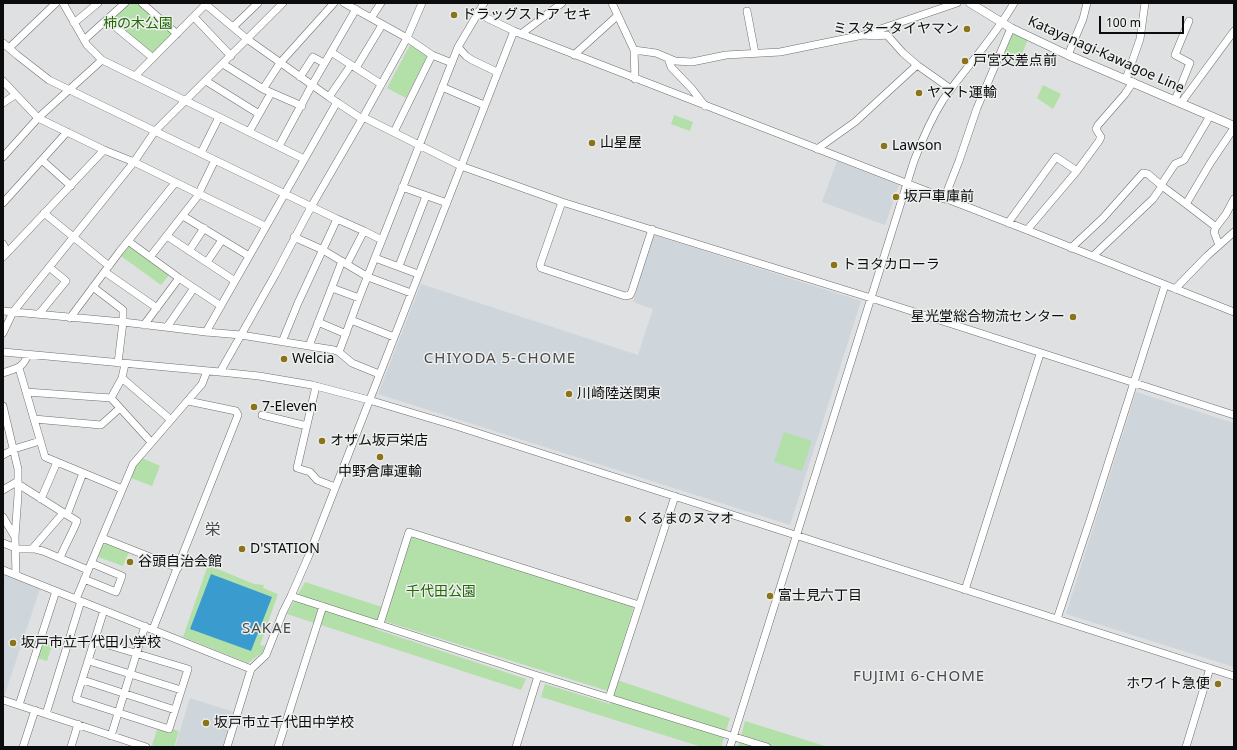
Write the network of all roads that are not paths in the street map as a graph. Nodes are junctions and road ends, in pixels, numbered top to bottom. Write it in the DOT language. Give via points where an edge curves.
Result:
graph roads {
  1 [pos="56,3"];
  2 [pos="63,3"];
  3 [pos="98,3"];
  4 [pos="125,3"];
  5 [pos="142,3"];
  6 [pos="258,3"];
  7 [pos="283,3"];
  8 [pos="334,3"];
  9 [pos="344,3"];
  10 [pos="381,3"];
  11 [pos="422,3"];
  12 [pos="484,3"];
  13 [pos="562,3"];
  14 [pos="612,3"];
  15 [pos="957,3"];
  16 [pos="970,3"];
  17 [pos="1014,3"];
  18 [pos="1087,3"];
  19 [pos="1145,3"];
  20 [pos="205,4"];
  21 [pos="356,9"];
  22 [pos="747,11"];
  23 [pos="478,12"];
  24 [pos="617,16"];
  25 [pos="194,17"];
  26 [pos="371,18"];
  27 [pos="107,20"];
  28 [pos="1189,21"];
  29 [pos="1003,22"];
  30 [pos="74,23"];
  31 [pos="382,25"];
  32 [pos="233,26"];
  33 [pos="1011,28"];
  34 [pos="514,31"];
  35 [pos="1234,31"];
  36 [pos="177,34"];
  37 [pos="521,34"];
  38 [pos="862,35"];
  39 [pos="407,38"];
  40 [pos="247,39"];
  41 [pos="84,40"];
  42 [pos="3,43"];
  43 [pos="458,47"];
  44 [pos="9,48"];
  45 [pos="634,50"];
  46 [pos="331,52"];
  47 [pos="755,53"];
  48 [pos="432,55"];
  49 [pos="574,55"];
  50 [pos="1068,55"];
  51 [pos="232,56"];
  52 [pos="153,58"];
  53 [pos="668,58"];
  54 [pos="102,60"];
  55 [pos="280,62"];
  56 [pos="324,63"];
  57 [pos="452,63"];
  58 [pos="223,64"];
  59 [pos="917,65"];
  60 [pos="353,67"];
  61 [pos="497,72"];
  62 [pos="135,76"];
  63 [pos="300,77"];
  64 [pos="635,79"];
  65 [pos="206,81"];
  66 [pos="1130,81"];
  67 [pos="3,82"];
  68 [pos="381,84"];
  69 [pos="312,85"];
  70 [pos="442,87"];
  71 [pos="263,89"];
  72 [pos="951,89"];
  73 [pos="70,90"];
  74 [pos="271,93"];
  75 [pos="15,95"];
  76 [pos="329,97"];
  77 [pos="186,101"];
  78 [pos="337,102"];
  79 [pos="1178,102"];
  80 [pos="3,103"];
  81 [pos="484,105"];
  82 [pos="302,106"];
  83 [pos="705,106"];
  84 [pos="259,114"];
  85 [pos="1210,116"];
  86 [pos="219,117"];
  87 [pos="38,118"];
  88 [pos="363,118"];
  89 [pos="1234,127"];
  90 [pos="155,131"];
  91 [pos="67,132"];
  92 [pos="249,132"];
  93 [pos="394,132"];
  94 [pos="420,145"];
  95 [pos="279,146"];
  96 [pos="817,149"];
  97 [pos="104,150"];
  98 [pos="201,153"];
  99 [pos="3,157"];
  100 [pos="304,159"];
  101 [pos="43,160"];
  102 [pos="215,160"];
  103 [pos="134,162"];
  104 [pos="460,166"];
  105 [pos="1076,171"];
  106 [pos="175,183"];
  107 [pos="906,184"];
  108 [pos="1162,185"];
  109 [pos="70,186"];
  110 [pos="402,187"];
  111 [pos="198,194"];
  112 [pos="284,194"];
  113 [pos="426,196"];
  114 [pos="944,198"];
  115 [pos="1234,199"];
  116 [pos="562,202"];
  117 [pos="3,203"];
  118 [pos="447,203"];
  119 [pos="1186,204"];
  120 [pos="311,207"];
  121 [pos="44,213"];
  122 [pos="183,216"];
  123 [pos="337,219"];
  124 [pos="1008,223"];
  125 [pos="265,226"];
  126 [pos="1216,227"];
  127 [pos="204,228"];
  128 [pos="652,229"];
  129 [pos="1027,230"];
  130 [pos="364,231"];
  131 [pos="1234,232"];
  132 [pos="167,236"];
  133 [pos="74,237"];
  134 [pos="294,237"];
  135 [pos="222,240"];
  136 [pos="382,240"];
  137 [pos="128,241"];
  138 [pos="3,244"];
  139 [pos="1219,245"];
  140 [pos="1071,248"];
  141 [pos="323,250"];
  142 [pos="189,251"];
  143 [pos="5,255"];
  144 [pos="249,256"];
  145 [pos="1093,256"];
  146 [pos="150,257"];
  147 [pos="375,258"];
  148 [pos="207,262"];
  149 [pos="344,263"];
  150 [pos="399,266"];
  151 [pos="49,267"];
  152 [pos="107,269"];
  153 [pos="418,274"];
  154 [pos="368,277"];
  155 [pos="179,278"];
  156 [pos="235,281"];
  157 [pos="1165,285"];
  158 [pos="93,287"];
  159 [pos="194,288"];
  160 [pos="332,288"];
  161 [pos="1176,290"];
  162 [pos="411,293"];
  163 [pos="359,298"];
  164 [pos="871,298"];
  165 [pos="221,306"];
  166 [pos="157,308"];
  167 [pos="3,311"];
  168 [pos="13,312"];
  169 [pos="1234,312"];
  170 [pos="39,314"];
  171 [pos="70,318"];
  172 [pos="351,320"];
  173 [pos="123,322"];
  174 [pos="318,322"];
  175 [pos="144,325"];
  176 [pos="167,327"];
  177 [pos="206,332"];
  178 [pos="3,333"];
  179 [pos="346,334"];
  180 [pos="241,335"];
  181 [pos="394,337"];
  182 [pos="282,342"];
  183 [pos="309,346"];
  184 [pos="3,352"];
  185 [pos="339,352"];
  186 [pos="28,354"];
  187 [pos="1040,354"];
  188 [pos="122,363"];
  189 [pos="19,368"];
  190 [pos="207,371"];
  191 [pos="220,372"];
  192 [pos="3,373"];
  193 [pos="379,374"];
  194 [pos="122,378"];
  195 [pos="1133,383"];
  196 [pos="316,386"];
  197 [pos="26,392"];
  198 [pos="111,398"];
  199 [pos="369,400"];
  200 [pos="188,401"];
  201 [pos="3,406"];
  202 [pos="120,408"];
  203 [pos="262,415"];
  204 [pos="1234,415"];
  205 [pos="34,419"];
  206 [pos="5,420"];
  207 [pos="171,420"];
  208 [pos="307,426"];
  209 [pos="40,441"];
  210 [pos="151,442"];
  211 [pos="14,449"];
  212 [pos="3,455"];
  213 [pos="57,462"];
  214 [pos="83,473"];
  215 [pos="18,482"];
  216 [pos="335,487"];
  217 [pos="122,489"];
  218 [pos="3,490"];
  219 [pos="674,496"];
  220 [pos="42,499"];
  221 [pos="65,514"];
  222 [pos="3,517"];
  223 [pos="796,536"];
  224 [pos="15,537"];
  225 [pos="102,538"];
  226 [pos="3,542"];
  227 [pos="16,548"];
  228 [pos="32,549"];
  229 [pos="60,558"];
  230 [pos="89,566"];
  231 [pos="178,568"];
  232 [pos="3,570"];
  233 [pos="16,575"];
  234 [pos="84,579"];
  235 [pos="56,590"];
  236 [pos="965,590"];
  237 [pos="291,596"];
  238 [pos="79,600"];
  239 [pos="639,605"];
  240 [pos="323,606"];
  241 [pos="104,610"];
  242 [pos="1057,619"];
  243 [pos="380,624"];
  244 [pos="145,626"];
  245 [pos="153,629"];
  246 [pos="95,640"];
  247 [pos="136,654"];
  248 [pos="89,661"];
  249 [pos="1210,668"];
  250 [pos="251,669"];
  251 [pos="130,674"];
  252 [pos="538,676"];
  253 [pos="1234,676"];
  254 [pos="83,680"];
  255 [pos="181,690"];
  256 [pos="124,694"];
  257 [pos="609,698"];
  258 [pos="3,700"];
  259 [pos="19,705"];
  260 [pos="35,710"];
  261 [pos="175,710"];
  262 [pos="118,713"];
  263 [pos="46,714"];
  264 [pos="78,724"];
  265 [pos="111,736"];
  266 [pos="734,736"];
  267 [pos="125,744"];
  268 [pos="23,747"];
  269 [pos="71,747"];
  270 [pos="146,747"];
  271 [pos="227,747"];
  272 [pos="278,747"];
  273 [pos="516,747"];
  274 [pos="730,747"];
  275 [pos="767,747"];
  276 [pos="1186,747"];
  1 -- 44 [label="street"];
  2 -- 30 [label="street"];
  3 -- 30 [label="street"];
  4 -- 27 [label="street"];
  5 -- 36 [label="street"];
  6 -- 32 [label="street"];
  7 -- 40 [label="street"];
  8 -- 55 [label="street"];
  9 -- 21 [label="street"];
  10 -- 26 [label="street"];
  11 -- 39 [label="street"];
  12 -- 23 [label="street"];
  13 -- 37 [label="street"];
  14 -- 24 [label="street"];
  15 -- 38 [label="street"];
  16 -- 29 [label="main road, Katayanagi-Kawagoe Line"];
  17 -- 29 [label="street"];
  18 -- 50 [label="street"];
  19 -- 66 [label="street"];
  20 -- 25 [label="street"];
  20 -- 32 [label="street"];
  21 -- 26 [label="street"];
  21 -- 46 [label="street"];
  22 -- 47 [label="street"];
  23 -- 34 [label="street"];
  23 -- 43 [label="street"];
  24 -- 45 [label="street"];
  24 -- 49 [label="street"];
  25 -- 36 [label="street"];
  25 -- 51 [label="street"];
  26 -- 31 [label="street"];
  27 -- 41 [label="street"];
  27 -- 52 [label="street"];
  28 -- 79 [label="street" via="1175,55 1190,63"];
  29 -- 33 [label="main road, Katayanagi-Kawagoe Line"];
  29 -- 72 [label="street"];
  30 -- 41 [label="street"];
  31 -- 39 [label="street"];
  31 -- 60 [label="street"];
  32 -- 40 [label="street"];
  33 -- 50 [label="main road, Katayanagi-Kawagoe Line"];
  33 -- 114 [label="street" via="976,108 962,154"];
  34 -- 37 [label="street"];
  34 -- 61 [label="street"];
  35 -- 79 [label="street"];
  36 -- 52 [label="street"];
  37 -- 49 [label="street"];
  38 -- 47 [label="street" via="780,52"];
  38 -- 59 [label="street" via="887,35"];
  39 -- 48 [label="street"];
  39 -- 68 [label="street"];
  40 -- 51 [label="street"];
  40 -- 55 [label="street"];
  41 -- 54 [label="street"];
  42 -- 44 [label="street"];
  43 -- 57 [label="street"];
  43 -- 61 [label="street" via="472,60"];
  44 -- 73 [label="street" via="37,72"];
  45 -- 53 [label="street" via="656,53"];
  45 -- 64 [label="street"];
  46 -- 56 [label="street"];
  46 -- 60 [label="street"];
  47 -- 53 [label="street" via="726,55 692,62"];
  48 -- 57 [label="street"];
  48 -- 93 [label="street"];
  49 -- 64 [label="street"];
  50 -- 66 [label="main road, Katayanagi-Kawagoe Line"];
  51 -- 58 [label="street"];
  52 -- 62 [label="street"];
  53 -- 83 [label="street" via="671,67"];
  54 -- 62 [label="street"];
  54 -- 73 [label="street"];
  55 -- 63 [label="street"];
  55 -- 71 [label="street"];
  56 -- 63 [label="street" via="313,57"];
  56 -- 69 [label="street"];
  57 -- 70 [label="street"];
  58 -- 65 [label="street"];
  58 -- 71 [label="street"];
  59 -- 72 [label="street"];
  59 -- 96 [label="street" via="855,122"];
  60 -- 68 [label="street"];
  60 -- 76 [label="street"];
  61 -- 81 [label="street"];
  62 -- 77 [label="street"];
  63 -- 69 [label="street"];
  64 -- 83 [label="street"];
  65 -- 77 [label="street"];
  65 -- 84 [label="street"];
  66 -- 79 [label="main road, Katayanagi-Kawagoe Line"];
  66 -- 105 [label="street" via="1125,94 1098,125 1096,129 1101,137"];
  67 -- 75 [label="street"];
  68 -- 88 [label="street"];
  69 -- 76 [label="street"];
  69 -- 82 [label="street"];
  70 -- 81 [label="street"];
  70 -- 94 [label="street"];
  71 -- 74 [label="street"];
  72 -- 107 [label="street" via="922,139"];
  73 -- 87 [label="street"];
  73 -- 90 [label="street"];
  74 -- 82 [label="street"];
  74 -- 84 [label="street"];
  75 -- 80 [label="street"];
  75 -- 87 [label="street"];
  76 -- 78 [label="street"];
  77 -- 86 [label="street"];
  77 -- 90 [label="street"];
  78 -- 88 [label="street"];
  78 -- 100 [label="street"];
  79 -- 85 [label="main road, Katayanagi-Kawagoe Line"];
  81 -- 104 [label="street"];
  82 -- 95 [label="street"];
  83 -- 96 [label="street"];
  84 -- 92 [label="street"];
  85 -- 89 [label="main road, Katayanagi-Kawagoe Line"];
  85 -- 108 [label="street" via="1184,160 1175,164"];
  86 -- 92 [label="street"];
  86 -- 98 [label="street"];
  87 -- 91 [label="street"];
  87 -- 99 [label="street"];
  88 -- 93 [label="street"];
  88 -- 120 [label="street"];
  89 -- 119 [label="street"];
  90 -- 98 [label="street"];
  90 -- 103 [label="street"];
  91 -- 97 [label="street"];
  91 -- 101 [label="street"];
  92 -- 95 [label="street"];
  93 -- 94 [label="street"];
  94 -- 104 [label="street"];
  94 -- 110 [label="street"];
  95 -- 100 [label="street"];
  96 -- 107 [label="street"];
  97 -- 103 [label="street"];
  97 -- 109 [label="street"];
  98 -- 102 [label="street"];
  100 -- 112 [label="street"];
  101 -- 109 [label="street"];
  101 -- 117 [label="street"];
  102 -- 111 [label="street"];
  102 -- 112 [label="street"];
  103 -- 106 [label="street"];
  103 -- 133 [label="street"];
  104 -- 116 [label="street"];
  104 -- 118 [label="street"];
  105 -- 124 [label="street" via="1056,157"];
  105 -- 129 [label="street"];
  106 -- 111 [label="street"];
  106 -- 137 [label="street"];
  107 -- 114 [label="street"];
  107 -- 164 [label="street"];
  108 -- 119 [label="street"];
  108 -- 140 [label="street" via="1148,174 1143,174 1103,218"];
  108 -- 145 [label="street" via="1153,199"];
  109 -- 121 [label="street"];
  110 -- 113 [label="street"];
  110 -- 136 [label="street"];
  111 -- 122 [label="street"];
  111 -- 125 [label="street"];
  112 -- 120 [label="street"];
  112 -- 125 [label="street"];
  113 -- 118 [label="street"];
  113 -- 150 [label="street"];
  114 -- 124 [label="street"];
  115 -- 126 [label="street"];
  116 -- 128 [label="street"];
  116 -- 128 [label="street" via="541,268 623,295 632,294"];
  118 -- 153 [label="street"];
  119 -- 126 [label="street"];
  120 -- 123 [label="street"];
  120 -- 134 [label="street"];
  121 -- 133 [label="street"];
  121 -- 143 [label="street"];
  122 -- 127 [label="street"];
  122 -- 132 [label="street"];
  123 -- 130 [label="street"];
  123 -- 141 [label="street"];
  124 -- 129 [label="street"];
  125 -- 144 [label="street"];
  126 -- 139 [label="street" via="1214,232"];
  127 -- 135 [label="street"];
  127 -- 142 [label="street"];
  128 -- 164 [label="street"];
  129 -- 140 [label="street"];
  130 -- 136 [label="street"];
  130 -- 149 [label="street"];
  131 -- 139 [label="street"];
  132 -- 142 [label="street"];
  132 -- 146 [label="street"];
  133 -- 151 [label="street"];
  133 -- 152 [label="street"];
  134 -- 141 [label="street"];
  134 -- 180 [label="street"];
  135 -- 144 [label="street"];
  135 -- 148 [label="street"];
  136 -- 147 [label="street"];
  137 -- 146 [label="street"];
  137 -- 152 [label="street"];
  138 -- 143 [label="street"];
  139 -- 161 [label="street"];
  140 -- 145 [label="street"];
  141 -- 149 [label="street"];
  141 -- 182 [label="street"];
  142 -- 148 [label="street"];
  144 -- 156 [label="street"];
  145 -- 157 [label="street"];
  146 -- 155 [label="street"];
  147 -- 150 [label="street"];
  147 -- 154 [label="street"];
  148 -- 156 [label="street"];
  149 -- 154 [label="street"];
  149 -- 160 [label="street"];
  150 -- 153 [label="street"];
  151 -- 168 [label="street"];
  151 -- 170 [label="street" via="66,281"];
  152 -- 158 [label="street"];
  152 -- 166 [label="street"];
  153 -- 162 [label="street"];
  154 -- 162 [label="street"];
  154 -- 163 [label="street"];
  155 -- 159 [label="street"];
  155 -- 166 [label="street"];
  156 -- 165 [label="street"];
  157 -- 161 [label="street"];
  157 -- 195 [label="street"];
  158 -- 171 [label="street"];
  158 -- 173 [label="street" via="123,310"];
  159 -- 165 [label="street"];
  159 -- 176 [label="street"];
  160 -- 163 [label="street"];
  160 -- 174 [label="street"];
  161 -- 169 [label="street"];
  162 -- 181 [label="street"];
  163 -- 172 [label="street"];
  164 -- 187 [label="street"];
  164 -- 223 [label="street"];
  165 -- 177 [label="street"];
  166 -- 175 [label="street"];
  167 -- 168 [label="street"];
  168 -- 170 [label="street"];
  168 -- 178 [label="street"];
  170 -- 171 [label="street"];
  171 -- 173 [label="street"];
  172 -- 179 [label="street"];
  172 -- 181 [label="street"];
  173 -- 175 [label="street"];
  173 -- 188 [label="street"];
  174 -- 179 [label="street"];
  174 -- 183 [label="street"];
  175 -- 176 [label="street"];
  176 -- 177 [label="street"];
  177 -- 180 [label="street"];
  179 -- 185 [label="street"];
  180 -- 182 [label="street"];
  180 -- 191 [label="street"];
  181 -- 193 [label="street"];
  182 -- 183 [label="street"];
  183 -- 185 [label="street"];
  184 -- 186 [label="street"];
  185 -- 193 [label="street" via="352,363"];
  186 -- 188 [label="street"];
  186 -- 189 [label="street" via="24,364"];
  187 -- 195 [label="street"];
  187 -- 236 [label="street"];
  188 -- 190 [label="street"];
  188 -- 194 [label="street"];
  189 -- 192 [label="street"];
  189 -- 197 [label="street"];
  190 -- 191 [label="street"];
  190 -- 200 [label="street" via="202,384"];
  191 -- 196 [label="street"];
  193 -- 199 [label="street"];
  194 -- 198 [label="street"];
  194 -- 207 [label="street"];
  195 -- 204 [label="street"];
  195 -- 242 [label="street"];
  196 -- 199 [label="street"];
  196 -- 208 [label="street"];
  197 -- 198 [label="street"];
  197 -- 205 [label="street"];
  198 -- 202 [label="street"];
  199 -- 216 [label="street"];
  199 -- 219 [label="street"];
  200 -- 207 [label="street"];
  200 -- 231 [label="street" via="236,411 238,415"];
  201 -- 206 [label="street"];
  202 -- 205 [label="street" via="101,425"];
  202 -- 210 [label="street"];
  203 -- 208 [label="street"];
  205 -- 209 [label="street"];
  206 -- 211 [label="street"];
  207 -- 210 [label="street"];
  208 -- 216 [label="street" via="297,468 310,472 317,480"];
  209 -- 211 [label="street"];
  209 -- 213 [label="street" via="45,457"];
  210 -- 217 [label="street" via="133,464"];
  211 -- 212 [label="street"];
  211 -- 215 [label="street"];
  213 -- 214 [label="street"];
  213 -- 220 [label="street"];
  214 -- 217 [label="street"];
  214 -- 221 [label="street"];
  215 -- 218 [label="street"];
  215 -- 220 [label="street"];
  215 -- 224 [label="street"];
  216 -- 237 [label="street"];
  217 -- 225 [label="street"];
  219 -- 223 [label="street"];
  219 -- 239 [label="street"];
  220 -- 221 [label="street"];
  221 -- 228 [label="street"];
  221 -- 229 [label="street" via="77,521"];
  222 -- 224 [label="street"];
  223 -- 236 [label="street"];
  223 -- 266 [label="street"];
  224 -- 227 [label="street"];
  225 -- 230 [label="street"];
  225 -- 231 [label="street"];
  226 -- 227 [label="street"];
  227 -- 228 [label="street"];
  227 -- 233 [label="street"];
  228 -- 229 [label="street"];
  229 -- 230 [label="street"];
  230 -- 234 [label="street"];
  230 -- 234 [label="street" via="122,576 116,592"];
  231 -- 245 [label="street"];
  232 -- 233 [label="street"];
  233 -- 235 [label="street"];
  234 -- 238 [label="street"];
  235 -- 238 [label="street"];
  235 -- 259 [label="street"];
  236 -- 242 [label="street"];
  237 -- 240 [label="street"];
  237 -- 250 [label="street" via="266,655"];
  238 -- 241 [label="street"];
  238 -- 263 [label="street"];
  239 -- 243 [label="street" via="409,532"];
  239 -- 257 [label="street"];
  240 -- 243 [label="street"];
  240 -- 272 [label="street"];
  241 -- 244 [label="street"];
  241 -- 246 [label="street"];
  242 -- 249 [label="street"];
  243 -- 252 [label="street"];
  244 -- 245 [label="street"];
  244 -- 247 [label="street"];
  245 -- 250 [label="street"];
  246 -- 247 [label="street"];
  246 -- 248 [label="street"];
  247 -- 251 [label="street"];
  247 -- 255 [label="street" via="188,670"];
  248 -- 251 [label="street"];
  248 -- 254 [label="street"];
  249 -- 253 [label="street"];
  249 -- 276 [label="street"];
  250 -- 271 [label="street"];
  251 -- 255 [label="street"];
  251 -- 256 [label="street"];
  252 -- 257 [label="street"];
  252 -- 273 [label="street"];
  254 -- 256 [label="street"];
  254 -- 262 [label="street" via="76,700"];
  255 -- 261 [label="street"];
  256 -- 261 [label="street"];
  256 -- 262 [label="street"];
  257 -- 266 [label="street"];
  258 -- 259 [label="street"];
  259 -- 260 [label="street"];
  260 -- 263 [label="street"];
  260 -- 268 [label="street"];
  261 -- 262 [label="street" via="169,729"];
  262 -- 265 [label="street"];
  263 -- 264 [label="street"];
  264 -- 265 [label="street"];
  264 -- 269 [label="street"];
  265 -- 267 [label="street"];
  266 -- 274 [label="street"];
  266 -- 275 [label="street"];
  267 -- 270 [label="street"];
}
